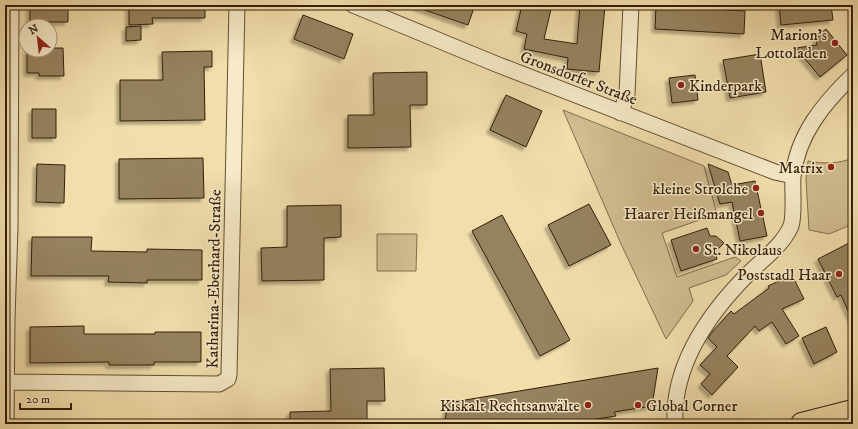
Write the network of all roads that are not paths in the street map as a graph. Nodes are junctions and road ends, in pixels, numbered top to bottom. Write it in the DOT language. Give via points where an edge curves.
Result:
graph roads {
  1 [pos="11,5"];
  2 [pos="237,5"];
  3 [pos="354,5"];
  4 [pos="631,5"];
  5 [pos="853,75"];
  6 [pos="621,113"];
  7 [pos="793,176"];
  8 [pos="5,382"];
  9 [pos="853,411"];
  10 [pos="6,424"];
  11 [pos="675,424"];
  12 [pos="802,424"];
  1 -- 8 [label="street" via="10,227"];
  2 -- 8 [label="street, Katharina-Eberhard-Straße" via="228,379 219,384"];
  3 -- 6 [label="street, Gronsdorfer Straße"];
  4 -- 6 [label="street" via="627,94"];
  5 -- 7 [label="street" via="827,100 810,125"];
  6 -- 7 [label="street, Gronsdorfer Straße" via="768,169"];
  7 -- 11 [label="street" via="791,224 781,242 719,307 698,336 680,382 674,412"];
  8 -- 10 [label="street"];
  9 -- 12 [label="main road"];
}
